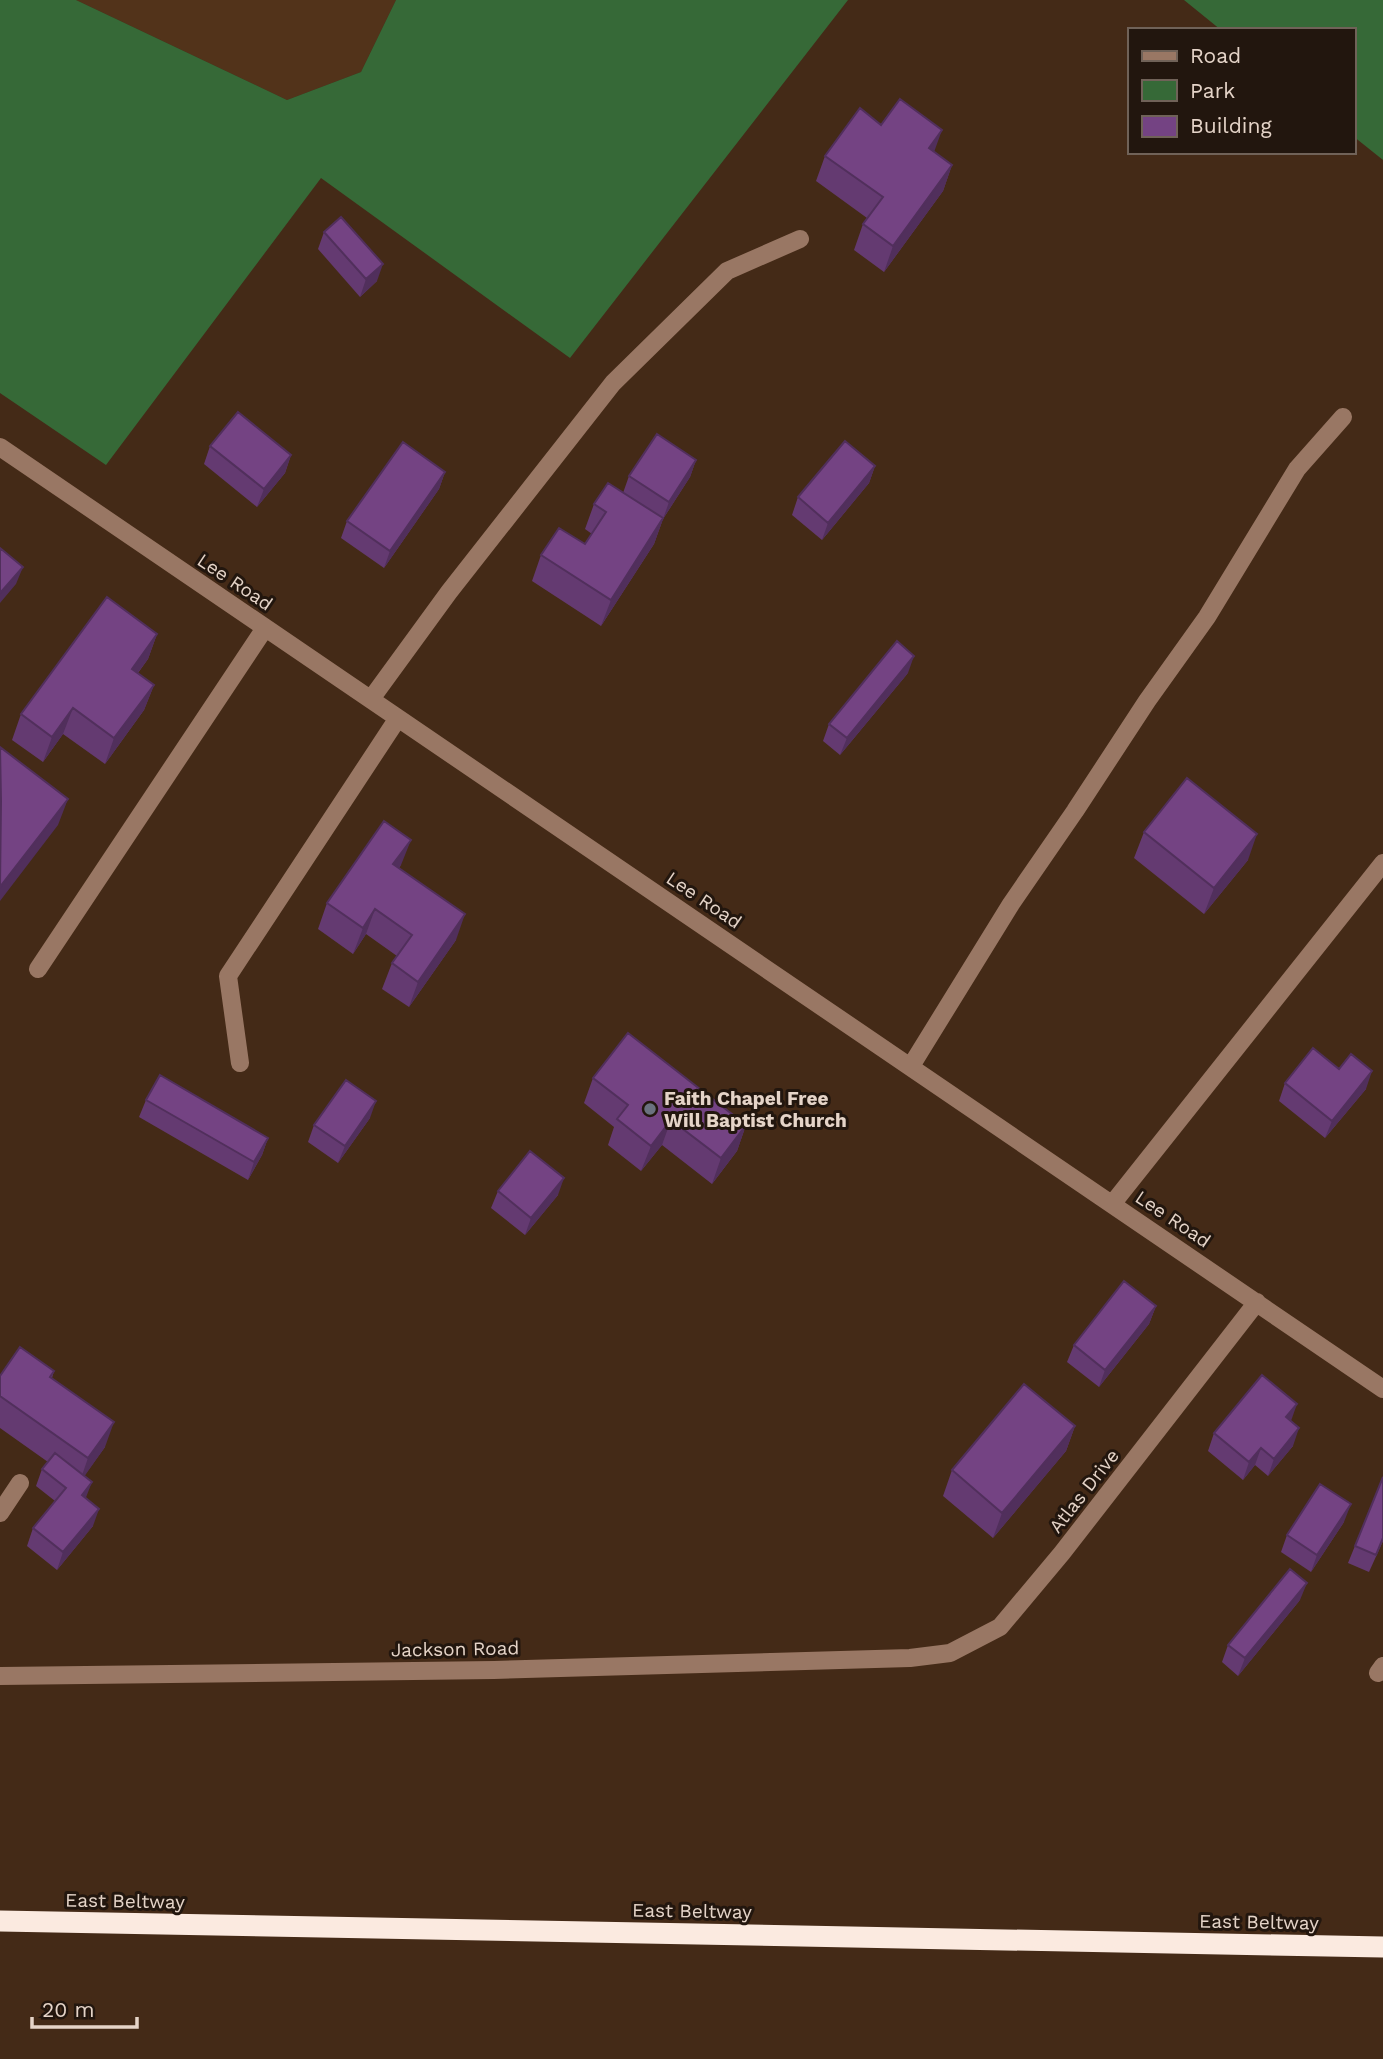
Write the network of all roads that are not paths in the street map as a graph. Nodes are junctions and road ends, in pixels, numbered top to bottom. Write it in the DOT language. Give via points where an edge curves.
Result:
graph roads {
  1 [pos="800,239"];
  2 [pos="1343,417"];
  3 [pos="0,447"];
  4 [pos="265,628"];
  5 [pos="371,699"];
  6 [pos="398,718"];
  7 [pos="1383,863"];
  8 [pos="38,969"];
  9 [pos="240,1063"];
  10 [pos="911,1066"];
  11 [pos="1113,1203"];
  12 [pos="1257,1302"];
  13 [pos="1383,1389"];
  14 [pos="20,1483"];
  15 [pos="0,1513"];
  16 [pos="910,1658"];
  17 [pos="0,1676"];
  18 [pos="0,1921"];
  19 [pos="1383,1947"];
  1 -- 5 [label="street" via="727,271 613,383"];
  2 -- 10 [label="street" via="1297,469 1207,617 1011,904"];
  3 -- 4 [label="street, Lee Road"];
  4 -- 5 [label="street, Lee Road"];
  4 -- 8 [label="street"];
  5 -- 6 [label="street, Lee Road"];
  6 -- 9 [label="street" via="228,976"];
  6 -- 10 [label="street, Lee Road"];
  7 -- 11 [label="street"];
  10 -- 11 [label="street, Lee Road"];
  11 -- 12 [label="street, Lee Road"];
  12 -- 13 [label="street, Lee Road"];
  12 -- 16 [label="street, Atlas Drive" via="1000,1627 950,1653"];
  14 -- 15 [label="street"];
  16 -- 17 [label="street, Jackson Road" via="494,1670"];
  18 -- 19 [label="highway, East Beltway"];
}
